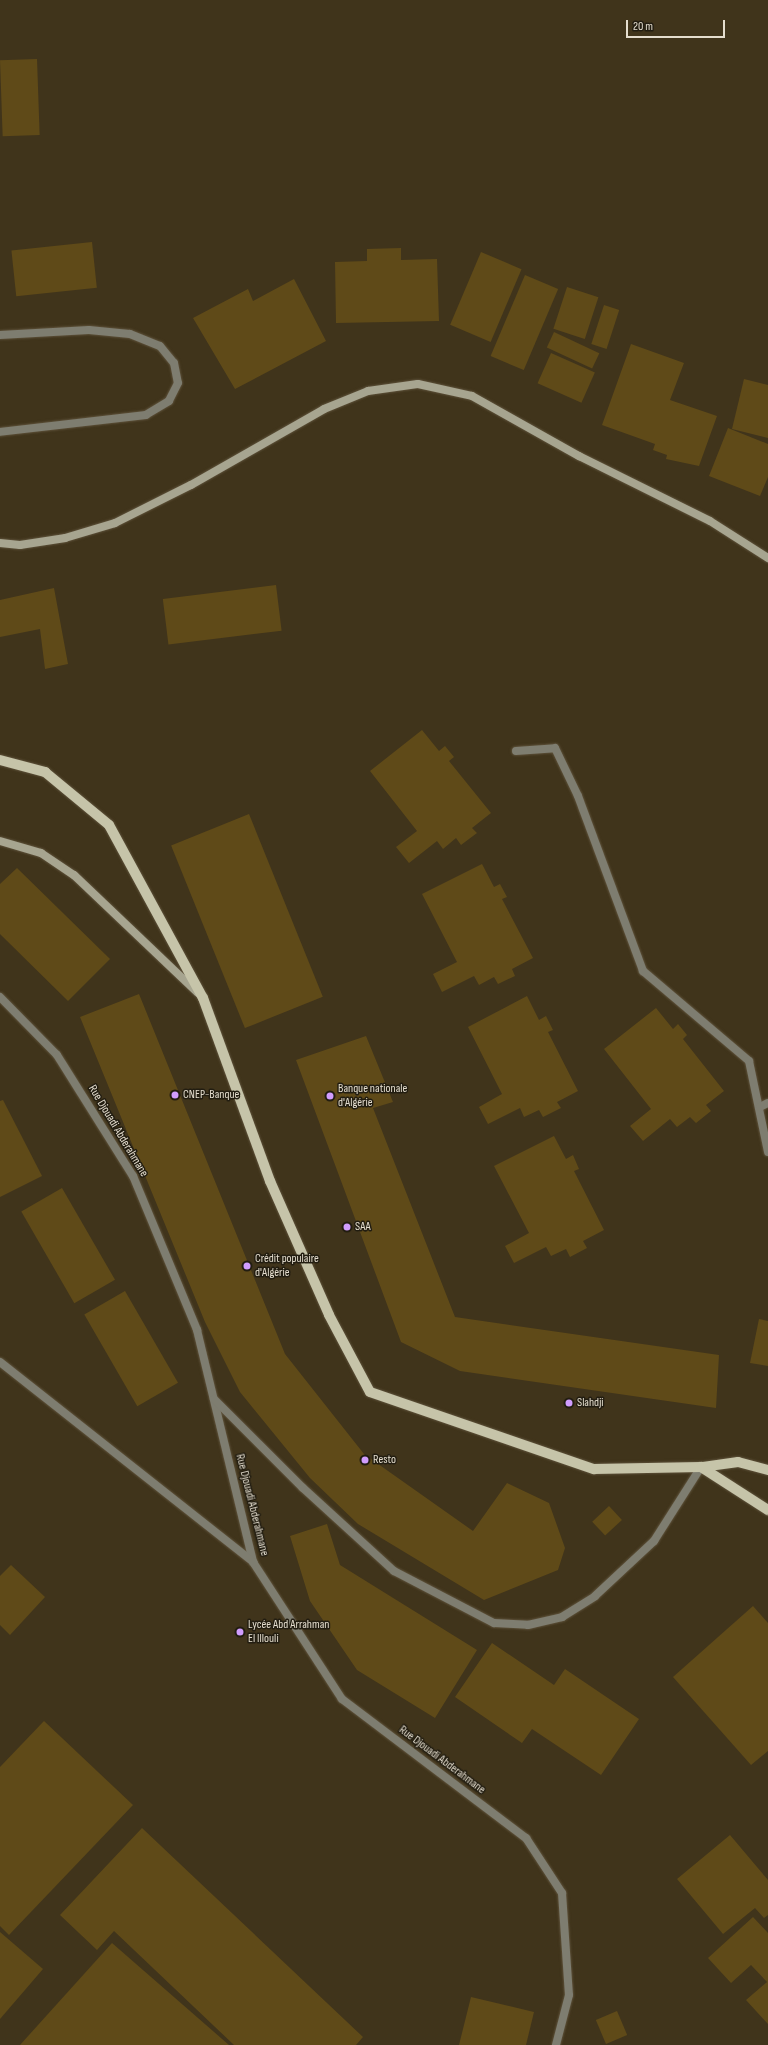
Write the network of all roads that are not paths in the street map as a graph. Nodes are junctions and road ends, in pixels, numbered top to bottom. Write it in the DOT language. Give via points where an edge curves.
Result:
graph roads {
  1 [pos="0,335"];
  2 [pos="0,432"];
  3 [pos="0,543"];
  4 [pos="768,558"];
  5 [pos="516,751"];
  6 [pos="0,760"];
  7 [pos="0,841"];
  8 [pos="0,997"];
  9 [pos="203,998"];
  10 [pos="764,1105"];
  11 [pos="768,1152"];
  12 [pos="0,1362"];
  13 [pos="214,1399"];
  14 [pos="702,1467"];
  15 [pos="768,1470"];
  16 [pos="768,1510"];
  17 [pos="253,1562"];
  18 [pos="556,2045"];
  1 -- 2 [label="street" via="88,330 130,334 160,346 174,363 178,383 169,401 146,415"];
  3 -- 4 [label="main road" via="20,545 65,538 115,523 191,485 324,409 368,391 418,384 472,396 579,456 710,521"];
  5 -- 10 [label="street" via="555,748 578,796 643,971 750,1061"];
  6 -- 9 [label="main road" via="45,772 109,825"];
  7 -- 9 [label="main road" via="41,853 74,875"];
  8 -- 13 [label="street, Rue Djouadi Abderahmane" via="57,1055 133,1176 197,1330"];
  9 -- 14 [label="main road" via="270,1181 329,1315 370,1392 594,1469"];
  10 -- 11 [label="street"];
  12 -- 17 [label="street"];
  13 -- 14 [label="street" via="303,1488 394,1571 494,1623 528,1625 562,1617 595,1596 654,1541"];
  13 -- 17 [label="street, Rue Djouadi Abderahmane"];
  14 -- 15 [label="main road" via="738,1462"];
  14 -- 16 [label="main road"];
  17 -- 18 [label="street, Rue Djouadi Abderahmane" via="342,1699 526,1838 562,1892 569,1994"];
}
